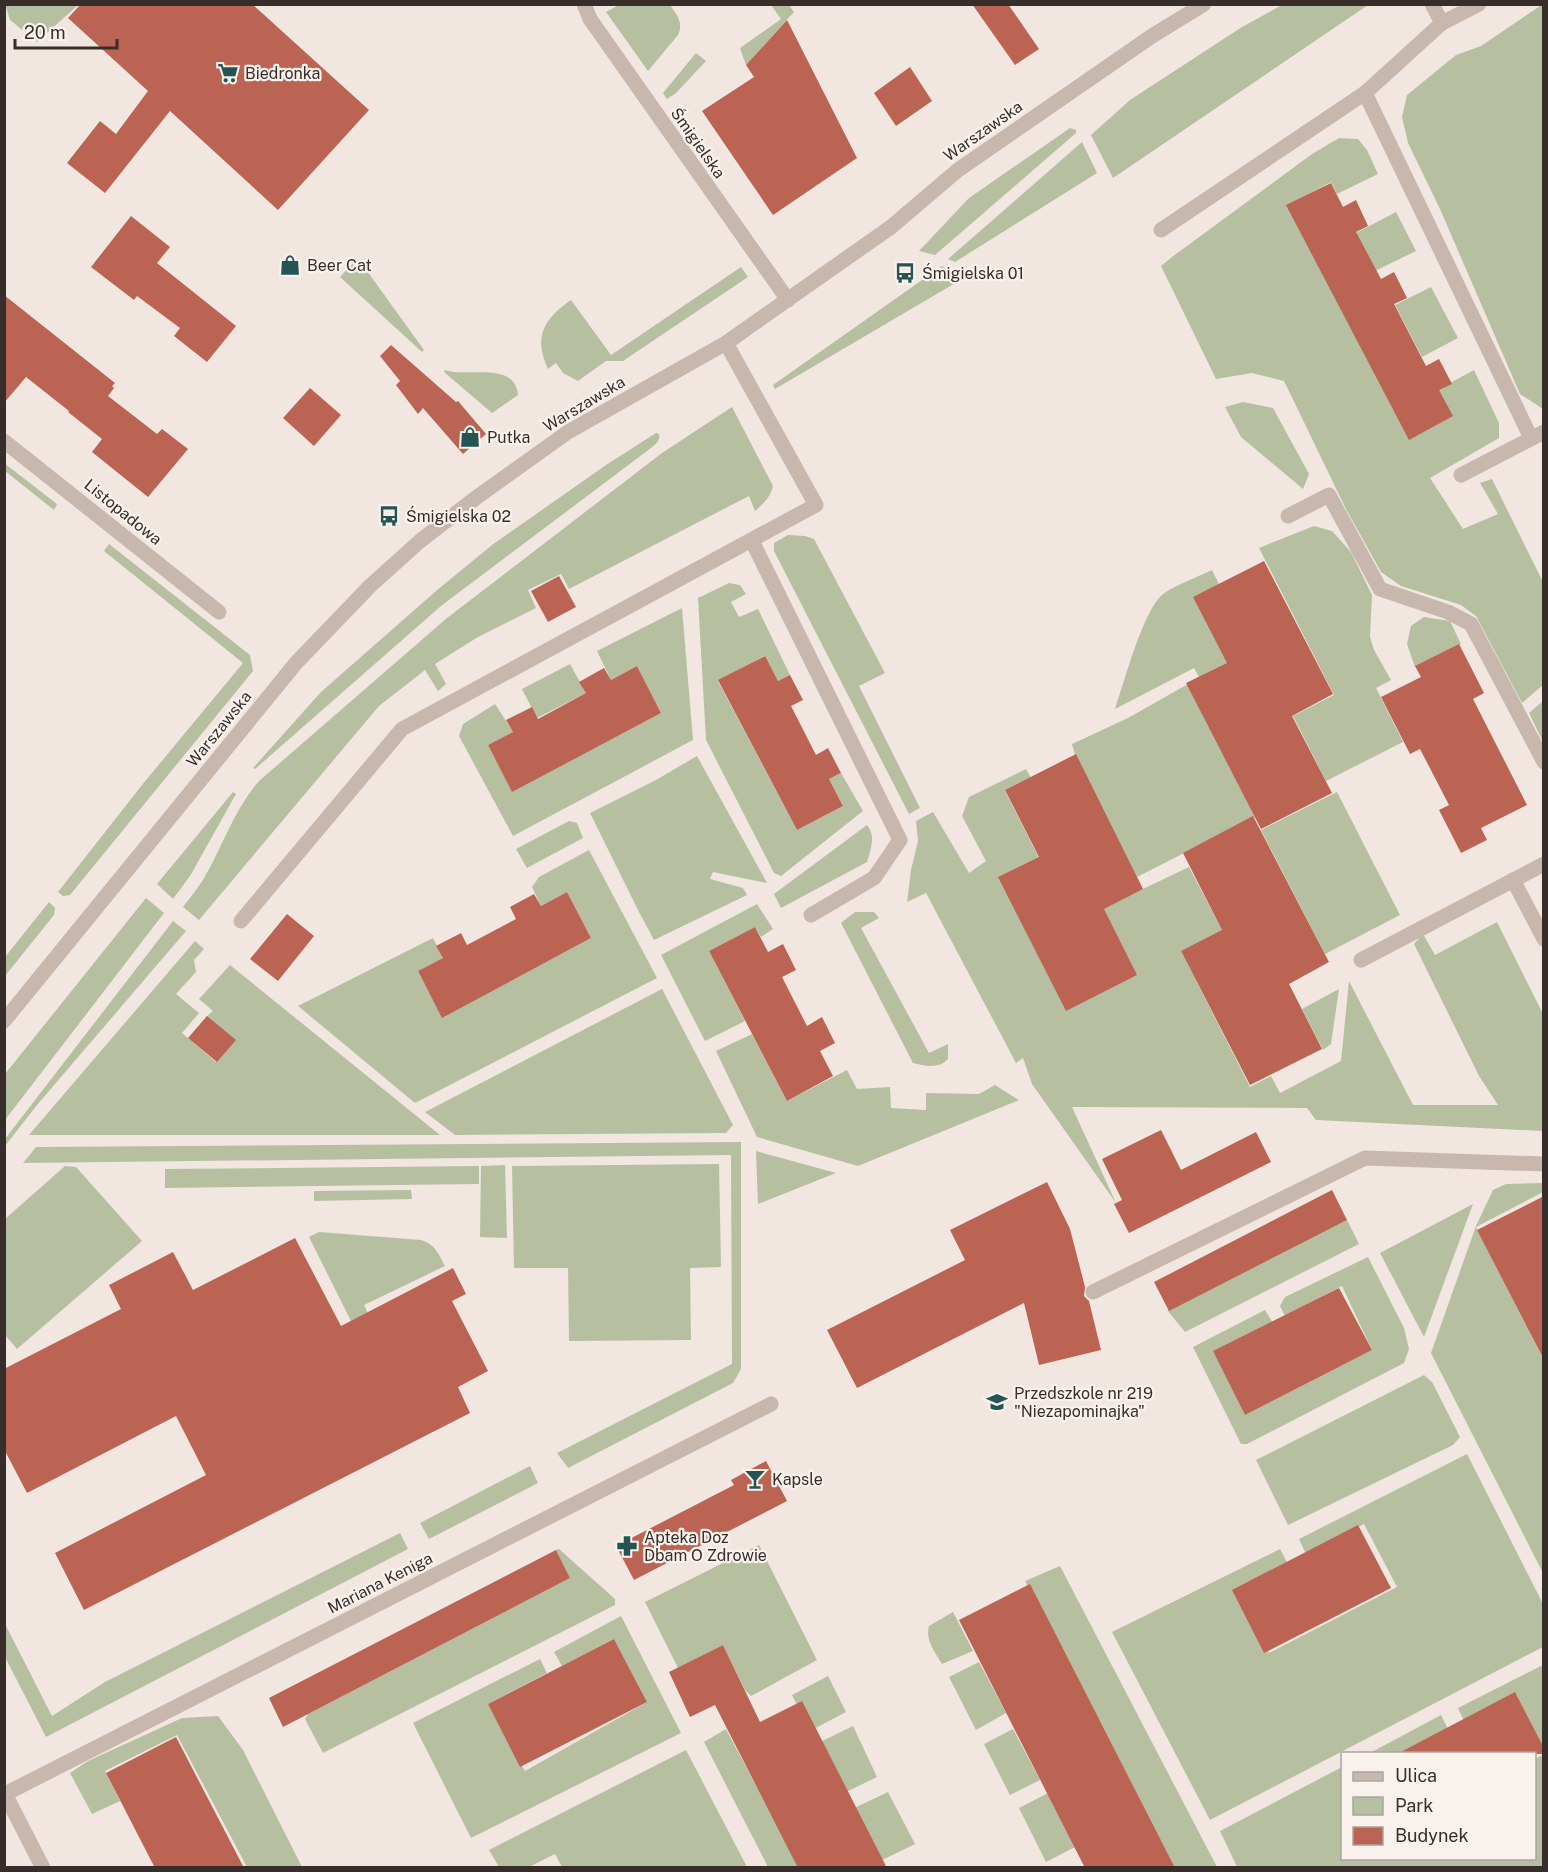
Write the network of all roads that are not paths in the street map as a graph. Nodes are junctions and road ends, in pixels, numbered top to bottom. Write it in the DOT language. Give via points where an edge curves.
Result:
graph roads {
  1 [pos="584,4"];
  2 [pos="1204,4"];
  3 [pos="1432,4"];
  4 [pos="1479,4"];
  5 [pos="1442,23"];
  6 [pos="1365,93"];
  7 [pos="1161,230"];
  8 [pos="788,300"];
  9 [pos="726,343"];
  10 [pos="1537,435"];
  11 [pos="4,441"];
  12 [pos="1461,475"];
  13 [pos="1288,516"];
  14 [pos="752,541"];
  15 [pos="219,612"];
  16 [pos="1544,762"];
  17 [pos="1544,864"];
  18 [pos="1513,880"];
  19 [pos="811,915"];
  20 [pos="241,921"];
  21 [pos="1544,939"];
  22 [pos="1361,960"];
  23 [pos="4,1021"];
  24 [pos="1544,1164"];
  25 [pos="1093,1292"];
  26 [pos="771,1404"];
  27 [pos="5,1793"];
  28 [pos="43,1868"];
  1 -- 8 [label="street, Śmigielska" via="590,19"];
  2 -- 8 [label="street, Warszawska" via="958,170 891,227"];
  3 -- 5 [label="street"];
  4 -- 5 [label="street"];
  5 -- 6 [label="street"];
  6 -- 7 [label="street"];
  6 -- 10 [label="street"];
  8 -- 9 [label="street, Warszawska"];
  9 -- 14 [label="street" via="816,505"];
  9 -- 23 [label="street, Warszawska" via="568,432 477,497 370,586 296,663"];
  10 -- 12 [label="street"];
  11 -- 15 [label="street, Listopadowa"];
  13 -- 16 [label="street" via="1329,495 1380,589 1471,624"];
  14 -- 19 [label="street" via="900,840 874,878"];
  14 -- 20 [label="street" via="402,729"];
  17 -- 18 [label="street"];
  18 -- 21 [label="street"];
  18 -- 22 [label="street"];
  24 -- 25 [label="street" via="1365,1158"];
  26 -- 27 [label="street, Mariana Keniga"];
  27 -- 28 [label="street, Mariana Keniga"];
}
